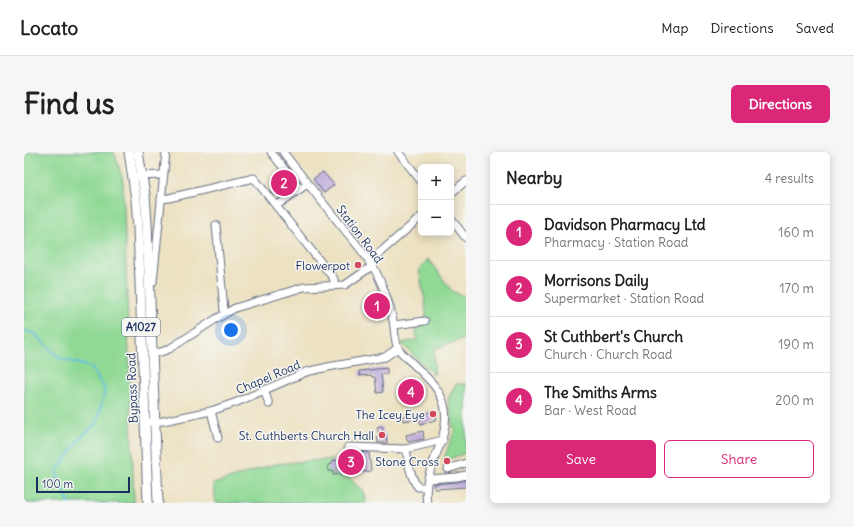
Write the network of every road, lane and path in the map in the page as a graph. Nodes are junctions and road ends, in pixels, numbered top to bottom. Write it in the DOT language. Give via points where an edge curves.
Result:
graph roads {
  1 [pos="129,152"];
  2 [pos="138,152"];
  3 [pos="166,152"];
  4 [pos="271,152"];
  5 [pos="283,152"];
  6 [pos="398,152"];
  7 [pos="163,175"];
  8 [pos="138,176"];
  9 [pos="418,178"];
  10 [pos="466,181"];
  11 [pos="308,184"];
  12 [pos="300,189"];
  13 [pos="454,191"];
  14 [pos="161,199"];
  15 [pos="276,206"];
  16 [pos="418,220"];
  17 [pos="454,223"];
  18 [pos="216,226"];
  19 [pos="466,238"];
  20 [pos="371,264"];
  21 [pos="334,285"];
  22 [pos="150,302"];
  23 [pos="226,313"];
  24 [pos="425,320"];
  25 [pos="394,325"];
  26 [pos="398,348"];
  27 [pos="152,353"];
  28 [pos="264,390"];
  29 [pos="269,404"];
  30 [pos="211,411"];
  31 [pos="155,422"];
  32 [pos="145,423"];
  33 [pos="218,438"];
  34 [pos="442,440"];
  35 [pos="348,447"];
  36 [pos="406,449"];
  37 [pos="466,464"];
  38 [pos="448,469"];
  39 [pos="466,475"];
  40 [pos="428,478"];
  41 [pos="426,487"];
  42 [pos="148,503"];
  43 [pos="158,503"];
  44 [pos="427,503"];
  1 -- 8 [label="main road, Bypass Road / A1027"];
  2 -- 8 [label="main road, Bypass Road / A1027"];
  3 -- 7 [label="street, Bypass Road"];
  4 -- 12 [label="street"];
  5 -- 11 [label="street, Station Road"];
  6 -- 9 [label="street"];
  7 -- 8 [label="street"];
  7 -- 14 [label="street, Bypass Road"];
  8 -- 22 [label="main road, Bypass Road / A1027" via="147,224"];
  8 -- 32 [label="main road, Bypass Road / A1027"];
  10 -- 13 [label="street"];
  11 -- 12 [label="street"];
  11 -- 20 [label="street, Station Road"];
  12 -- 15 [label="street"];
  14 -- 15 [label="street" via="254,178"];
  14 -- 22 [label="street, Bypass Road"];
  15 -- 21 [label="street" via="334,279"];
  16 -- 20 [label="street"];
  17 -- 19 [label="street"];
  18 -- 23 [label="street"];
  20 -- 21 [label="street" via="345,285"];
  20 -- 25 [label="street, Station Road" via="388,299"];
  21 -- 23 [label="street" via="304,287"];
  22 -- 27 [label="main road, Bypass Road / A1027"];
  23 -- 27 [label="street" via="168,350"];
  24 -- 25 [label="street"];
  25 -- 26 [label="street, Station Road"];
  26 -- 28 [label="street, Chapel Road" via="385,357 306,372"];
  26 -- 34 [label="street" via="439,391 446,415"];
  27 -- 31 [label="main road, Bypass Road / A1027"];
  28 -- 29 [label="street"];
  28 -- 30 [label="street, Chapel Road"];
  30 -- 31 [label="street, Chapel Road"];
  30 -- 33 [label="street"];
  31 -- 32 [label="street, Chapel Road"];
  31 -- 43 [label="main road, Bypass Road / A1027"];
  32 -- 42 [label="main road, Bypass Road / A1027"];
  34 -- 36 [label="street"];
  34 -- 40 [label="street"];
  35 -- 36 [label="street"];
  36 -- 41 [label="street" via="412,478 418,487"];
  37 -- 38 [label="street"];
  39 -- 40 [label="street"];
  40 -- 41 [label="street"];
  41 -- 44 [label="street"];
}
